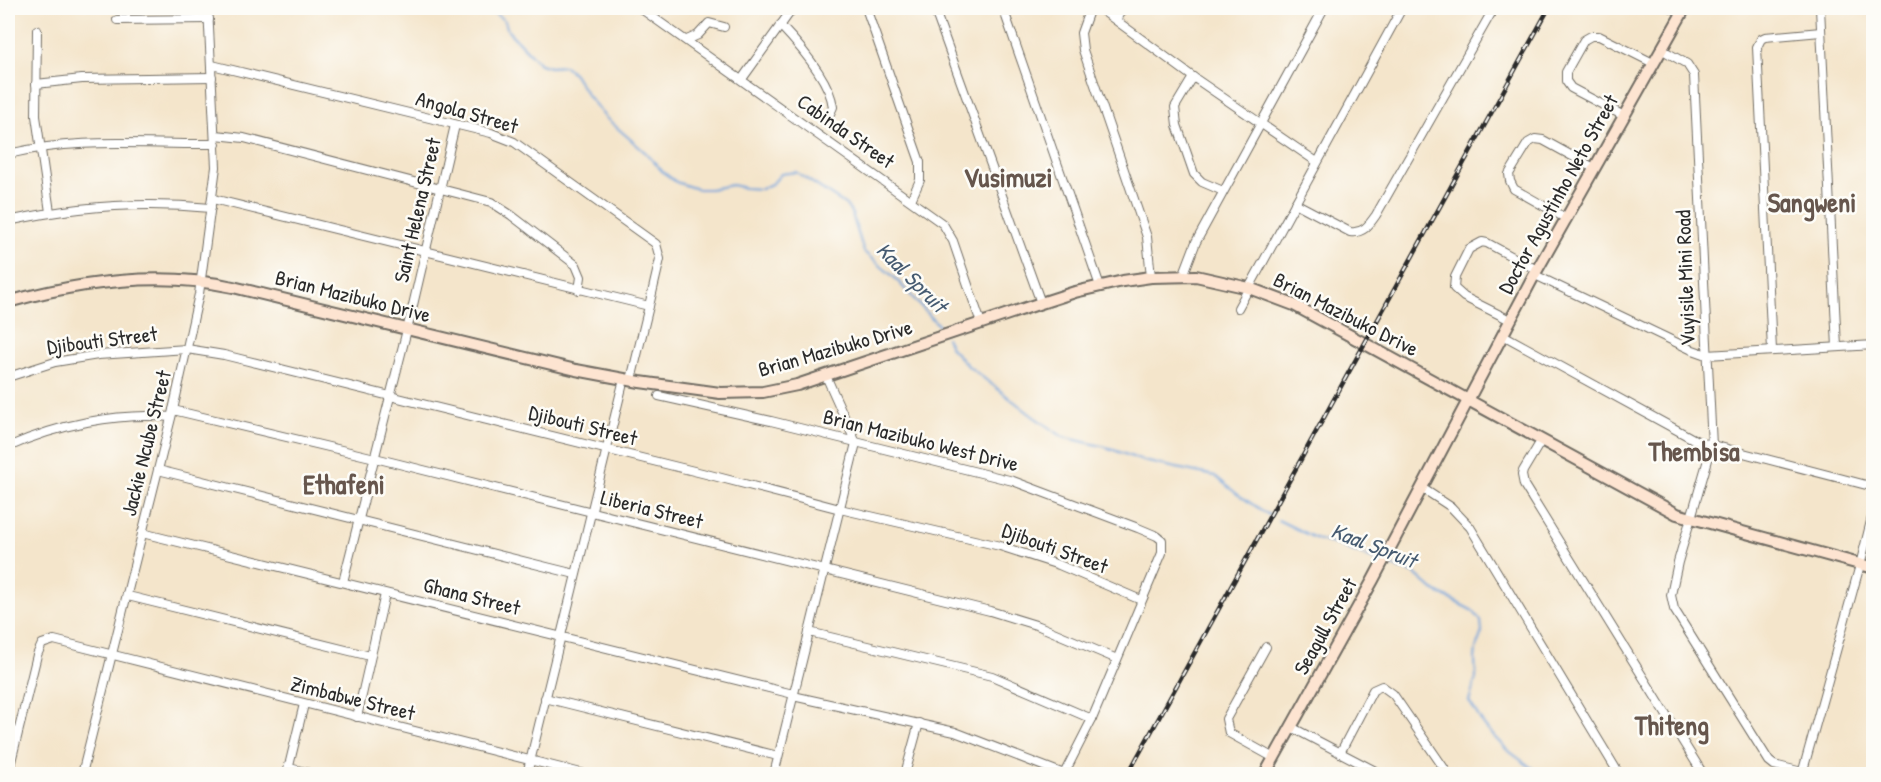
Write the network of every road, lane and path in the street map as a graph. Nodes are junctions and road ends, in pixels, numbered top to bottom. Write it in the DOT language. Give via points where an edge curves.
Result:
graph roads {
  1 [pos="208,8"];
  2 [pos="643,8"];
  3 [pos="794,8"];
  4 [pos="866,8"];
  5 [pos="934,8"];
  6 [pos="1004,8"];
  7 [pos="1090,8"];
  8 [pos="1099,8"];
  9 [pos="1123,8"];
  10 [pos="1324,8"];
  11 [pos="1402,8"];
  12 [pos="1494,8"];
  13 [pos="1820,8"];
  14 [pos="1679,9"];
  15 [pos="209,19"];
  16 [pos="1116,19"];
  17 [pos="117,20"];
  18 [pos="780,25"];
  19 [pos="724,27"];
  20 [pos="37,30"];
  21 [pos="1821,32"];
  22 [pos="687,40"];
  23 [pos="1661,49"];
  24 [pos="1653,63"];
  25 [pos="212,65"];
  26 [pos="212,77"];
  27 [pos="1193,77"];
  28 [pos="742,79"];
  29 [pos="36,84"];
  30 [pos="1624,116"];
  31 [pos="827,120"];
  32 [pos="1261,124"];
  33 [pos="455,125"];
  34 [pos="216,139"];
  35 [pos="42,147"];
  36 [pos="8,154"];
  37 [pos="1317,162"];
  38 [pos="1594,168"];
  39 [pos="441,188"];
  40 [pos="1223,191"];
  41 [pos="213,199"];
  42 [pos="911,200"];
  43 [pos="1295,203"];
  44 [pos="211,208"];
  45 [pos="50,212"];
  46 [pos="1567,219"];
  47 [pos="8,221"];
  48 [pos="426,252"];
  49 [pos="1536,272"];
  50 [pos="1183,276"];
  51 [pos="1151,277"];
  52 [pos="201,281"];
  53 [pos="1100,286"];
  54 [pos="1249,288"];
  55 [pos="579,290"];
  56 [pos="8,302"];
  57 [pos="1041,303"];
  58 [pos="649,306"];
  59 [pos="1238,308"];
  60 [pos="1510,320"];
  61 [pos="981,323"];
  62 [pos="408,329"];
  63 [pos="1503,334"];
  64 [pos="1874,345"];
  65 [pos="1837,347"];
  66 [pos="187,349"];
  67 [pos="1772,350"];
  68 [pos="1707,355"];
  69 [pos="826,376"];
  70 [pos="8,377"];
  71 [pos="628,379"];
  72 [pos="390,395"];
  73 [pos="659,396"];
  74 [pos="1470,400"];
  75 [pos="172,414"];
  76 [pos="1542,441"];
  77 [pos="856,443"];
  78 [pos="1712,446"];
  79 [pos="8,447"];
  80 [pos="605,449"];
  81 [pos="375,458"];
  82 [pos="158,470"];
  83 [pos="1874,487"];
  84 [pos="1422,488"];
  85 [pos="840,508"];
  86 [pos="1874,509"];
  87 [pos="590,512"];
  88 [pos="1691,518"];
  89 [pos="359,520"];
  90 [pos="142,533"];
  91 [pos="1860,565"];
  92 [pos="1874,568"];
  93 [pos="824,570"];
  94 [pos="575,574"];
  95 [pos="343,582"];
  96 [pos="385,594"];
  97 [pos="128,596"];
  98 [pos="1141,600"];
  99 [pos="809,632"];
  100 [pos="560,636"];
  101 [pos="1266,647"];
  102 [pos="111,656"];
  103 [pos="370,656"];
  104 [pos="1117,659"];
  105 [pos="793,695"];
  106 [pos="545,698"];
  107 [pos="304,704"];
  108 [pos="357,717"];
  109 [pos="1092,719"];
  110 [pos="919,723"];
  111 [pos="1291,727"];
  112 [pos="1340,753"];
  113 [pos="778,756"];
  114 [pos="1274,758"];
  115 [pos="530,761"];
  116 [pos="288,771"];
  117 [pos="1802,773"];
  118 [pos="8,774"];
  119 [pos="82,774"];
  120 [pos="314,774"];
  121 [pos="526,774"];
  122 [pos="585,774"];
  123 [pos="774,774"];
  124 [pos="905,774"];
  125 [pos="1064,774"];
  126 [pos="1265,774"];
  127 [pos="1381,774"];
  128 [pos="1448,774"];
  129 [pos="1619,774"];
  130 [pos="1703,774"];
  1 -- 15 [label="street, Jackie Ncube Street"];
  2 -- 22 [label="street, Cabinda Street"];
  3 -- 18 [label="street"];
  4 -- 42 [label="street" via="920,162 920,180"];
  5 -- 57 [label="street"];
  6 -- 53 [label="street"];
  7 -- 51 [label="street" via="1081,33 1083,50 1147,237"];
  8 -- 16 [label="street"];
  9 -- 16 [label="street"];
  10 -- 32 [label="street"];
  11 -- 37 [label="street"];
  12 -- 43 [label="street" via="1367,228 1350,232"];
  13 -- 21 [label="street"];
  14 -- 23 [label="street, Doctor Agustinho Neto Street"];
  15 -- 17 [label="street"];
  15 -- 25 [label="street, Jackie Ncube Street"];
  16 -- 27 [label="street"];
  18 -- 28 [label="street"];
  18 -- 31 [label="street" via="829,92 833,107"];
  19 -- 22 [label="street" via="709,23"];
  20 -- 29 [label="street"];
  21 -- 65 [label="street"];
  21 -- 67 [label="street" via="1771,35 1758,43"];
  22 -- 28 [label="street, Cabinda Street"];
  23 -- 24 [label="street, Doctor Agustinho Neto Street"];
  23 -- 68 [label="street, Vuyisile Mini Road" via="1687,64 1694,75"];
  24 -- 30 [label="street, Doctor Agustinho Neto Street"];
  24 -- 30 [label="street" via="1599,36 1591,36 1584,40 1566,72 1571,88"];
  25 -- 26 [label="street, Jackie Ncube Street"];
  25 -- 33 [label="street, Angola Street"];
  26 -- 29 [label="street" via="82,79"];
  26 -- 34 [label="street, Jackie Ncube Street"];
  27 -- 32 [label="street"];
  27 -- 40 [label="street" via="1175,107 1177,125 1194,174"];
  28 -- 42 [label="street, Cabinda Street"];
  29 -- 35 [label="street" via="36,116"];
  30 -- 38 [label="street, Doctor Agustinho Neto Street"];
  32 -- 37 [label="street"];
  32 -- 40 [label="street"];
  33 -- 39 [label="street, Saint Helena Street"];
  33 -- 58 [label="street, Angola Street" via="504,137 522,146 653,241 660,259"];
  34 -- 35 [label="street" via="77,142"];
  34 -- 39 [label="street" via="244,138"];
  34 -- 41 [label="street, Jackie Ncube Street"];
  35 -- 36 [label="street"];
  35 -- 45 [label="street"];
  37 -- 43 [label="street"];
  38 -- 46 [label="street, Doctor Agustinho Neto Street"];
  38 -- 46 [label="street" via="1535,139 1528,143 1509,174 1514,189"];
  39 -- 48 [label="street, Saint Helena Street"];
  39 -- 55 [label="street" via="491,202 511,214 579,269"];
  40 -- 50 [label="street"];
  41 -- 44 [label="street, Jackie Ncube Street"];
  41 -- 48 [label="street"];
  42 -- 61 [label="street, Cabinda Street" via="949,232"];
  43 -- 54 [label="street"];
  44 -- 45 [label="street" via="121,205"];
  44 -- 52 [label="street, Jackie Ncube Street"];
  45 -- 47 [label="street"];
  46 -- 49 [label="street, Doctor Agustinho Neto Street"];
  48 -- 55 [label="street"];
  48 -- 62 [label="street, Saint Helena Street"];
  49 -- 60 [label="street, Doctor Agustinho Neto Street"];
  49 -- 60 [label="street" via="1487,243 1469,249 1455,277 1454,288"];
  49 -- 68 [label="street"];
  50 -- 51 [label="street, Brian Mazibuko Drive"];
  50 -- 54 [label="street, Brian Mazibuko Drive"];
  51 -- 53 [label="street, Brian Mazibuko Drive"];
  52 -- 56 [label="street, Brian Mazibuko Drive" via="119,281"];
  52 -- 62 [label="street, Brian Mazibuko Drive"];
  52 -- 66 [label="street, Jackie Ncube Street"];
  53 -- 57 [label="street, Brian Mazibuko Drive"];
  54 -- 59 [label="street"];
  54 -- 74 [label="street, Brian Mazibuko Drive" via="1294,305"];
  55 -- 58 [label="street"];
  57 -- 61 [label="street, Brian Mazibuko Drive"];
  58 -- 71 [label="street, Angola Street"];
  60 -- 63 [label="street, Doctor Agustinho Neto Street"];
  61 -- 69 [label="street, Brian Mazibuko Drive"];
  62 -- 71 [label="street, Brian Mazibuko Drive"];
  62 -- 72 [label="street, Saint Helena Street"];
  63 -- 74 [label="street, Doctor Agustinho Neto Street"];
  63 -- 78 [label="street"];
  64 -- 65 [label="street"];
  65 -- 67 [label="street"];
  66 -- 70 [label="street, Djibouti Street" via="88,356"];
  66 -- 72 [label="street, Djibouti Street"];
  66 -- 75 [label="street, Jackie Ncube Street"];
  67 -- 68 [label="street"];
  68 -- 78 [label="street, Vuyisile Mini Road"];
  69 -- 71 [label="street, Brian Mazibuko Drive" via="782,388 742,393"];
  69 -- 77 [label="street"];
  71 -- 80 [label="street, Angola Street"];
  72 -- 80 [label="street, Djibouti Street"];
  72 -- 81 [label="street, Saint Helena Street"];
  73 -- 77 [label="street, Brian Mazibuko West Drive"];
  74 -- 76 [label="street, Brian Mazibuko Drive"];
  74 -- 84 [label="street, Seagull Street"];
  75 -- 79 [label="street, Liberia Street" via="83,423"];
  75 -- 81 [label="street, Liberia Street"];
  75 -- 82 [label="street, Jackie Ncube Street"];
  76 -- 88 [label="street, Brian Mazibuko Drive"];
  76 -- 130 [label="street" via="1523,471 1522,481"];
  77 -- 85 [label="street"];
  77 -- 98 [label="street, Brian Mazibuko West Drive" via="1030,486 1150,532 1163,544 1162,553"];
  78 -- 83 [label="street"];
  78 -- 88 [label="street, Vuyisile Mini Road"];
  80 -- 85 [label="street, Djibouti Street"];
  80 -- 87 [label="street, Angola Street"];
  81 -- 87 [label="street, Liberia Street"];
  81 -- 89 [label="street, Saint Helena Street"];
  82 -- 89 [label="street"];
  82 -- 90 [label="street, Jackie Ncube Street"];
  84 -- 111 [label="street, Seagull Street"];
  84 -- 129 [label="street" via="1452,507 1470,527"];
  85 -- 93 [label="street"];
  85 -- 98 [label="street, Djibouti Street" via="1031,555"];
  86 -- 91 [label="street"];
  87 -- 93 [label="street, Liberia Street"];
  87 -- 94 [label="street, Angola Street"];
  88 -- 91 [label="street, Brian Mazibuko Drive"];
  88 -- 117 [label="street, Vuyisile Mini Road" via="1672,586 1672,605 1769,761"];
  89 -- 94 [label="street"];
  89 -- 95 [label="street, Saint Helena Street"];
  90 -- 95 [label="street, Ghana Street"];
  90 -- 97 [label="street, Jackie Ncube Street"];
  91 -- 92 [label="street, Brian Mazibuko Drive"];
  91 -- 117 [label="street"];
  93 -- 99 [label="street"];
  93 -- 104 [label="street, Liberia Street" via="1017,618"];
  94 -- 100 [label="street, Angola Street"];
  95 -- 96 [label="street, Ghana Street"];
  96 -- 100 [label="street, Ghana Street"];
  96 -- 103 [label="street"];
  97 -- 102 [label="street, Jackie Ncube Street"];
  97 -- 103 [label="street"];
  98 -- 104 [label="street"];
  99 -- 105 [label="street"];
  99 -- 109 [label="street" via="992,676"];
  100 -- 105 [label="street, Ghana Street"];
  100 -- 106 [label="street, Angola Street"];
  101 -- 114 [label="street" via="1226,719 1226,726 1231,735"];
  102 -- 107 [label="street, Zimbabwe Street"];
  102 -- 118 [label="street, Zimbabwe Street" via="54,640 42,644"];
  102 -- 119 [label="street, Jackie Ncube Street"];
  103 -- 108 [label="street"];
  104 -- 109 [label="street"];
  105 -- 110 [label="street, Ghana Street"];
  105 -- 113 [label="street"];
  106 -- 113 [label="street"];
  106 -- 115 [label="street, Angola Street"];
  107 -- 108 [label="street, Zimbabwe Street"];
  107 -- 116 [label="street"];
  108 -- 115 [label="street, Zimbabwe Street"];
  109 -- 125 [label="street"];
  110 -- 124 [label="street"];
  110 -- 125 [label="street, Ghana Street" via="971,737"];
  111 -- 112 [label="street"];
  111 -- 114 [label="street, Seagull Street"];
  112 -- 127 [label="street"];
  112 -- 128 [label="street" via="1373,690 1382,686 1393,694"];
  113 -- 123 [label="street"];
  114 -- 126 [label="street, Seagull Street"];
  115 -- 121 [label="street, Angola Street"];
  115 -- 122 [label="street, Zimbabwe Street"];
  116 -- 120 [label="street"];
}
